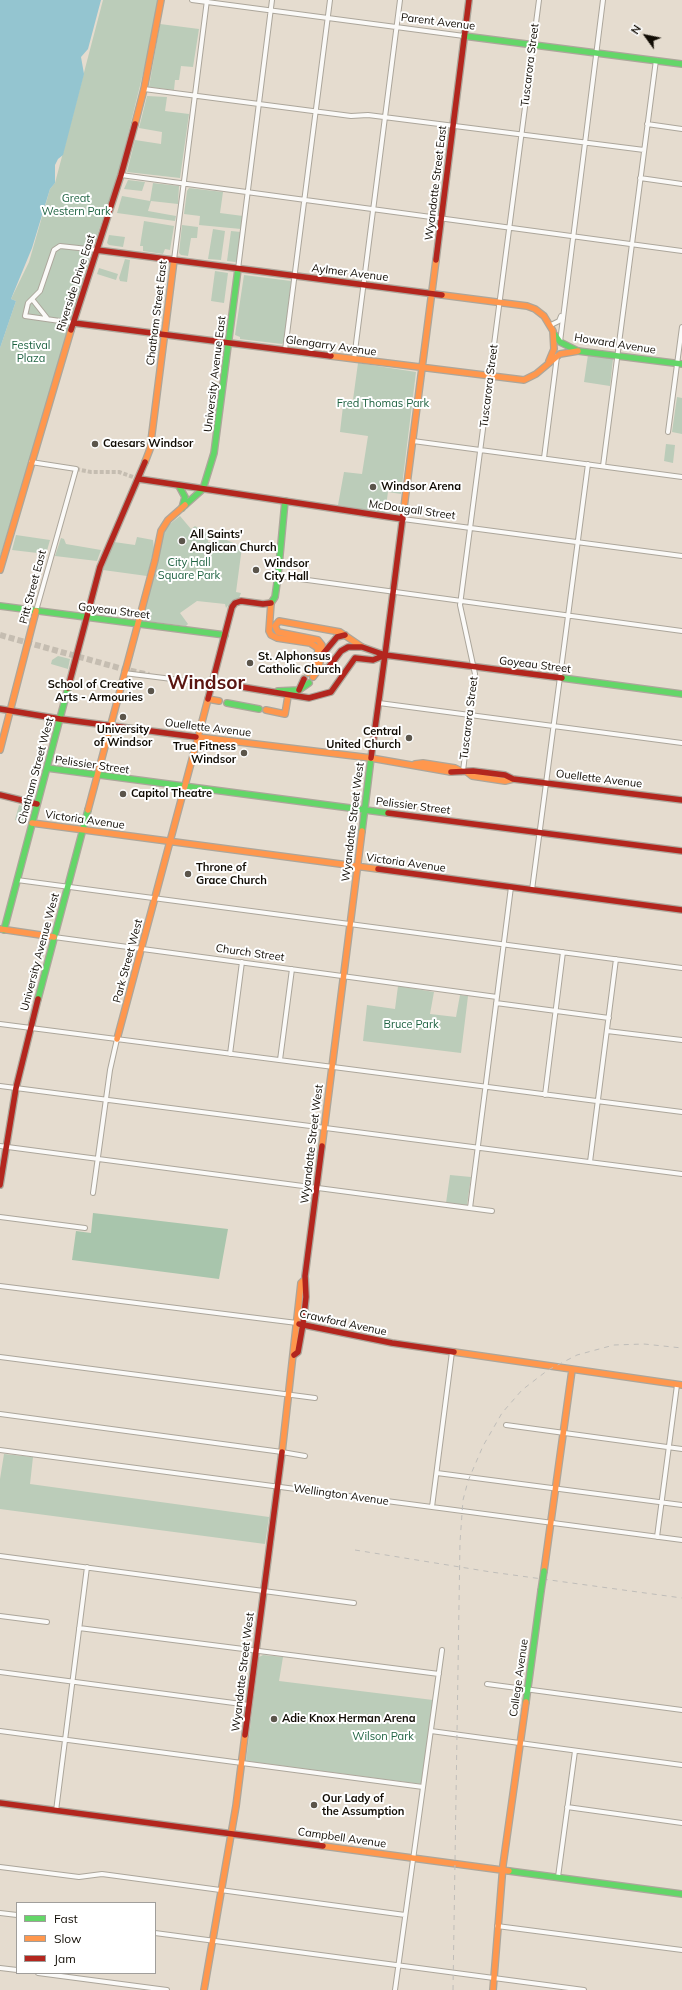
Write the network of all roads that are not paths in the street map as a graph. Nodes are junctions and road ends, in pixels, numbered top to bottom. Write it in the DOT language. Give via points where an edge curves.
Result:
graph roads {
  1 [pos="161,0"];
  2 [pos="192,0"];
  3 [pos="272,0"];
  4 [pos="330,0"];
  5 [pos="400,0"];
  6 [pos="469,0"];
  7 [pos="539,0"];
  8 [pos="602,0"];
  9 [pos="207,1"];
  10 [pos="271,11"];
  11 [pos="328,18"];
  12 [pos="396,27"];
  13 [pos="464,36"];
  14 [pos="533,45"];
  15 [pos="596,53"];
  16 [pos="656,60"];
  17 [pos="682,64"];
  18 [pos="144,89"];
  19 [pos="194,95"];
  20 [pos="259,104"];
  21 [pos="316,111"];
  22 [pos="385,118"];
  23 [pos="647,124"];
  24 [pos="453,126"];
  25 [pos="682,129"];
  26 [pos="521,134"];
  27 [pos="584,143"];
  28 [pos="644,150"];
  29 [pos="122,175"];
  30 [pos="640,178"];
  31 [pos="183,184"];
  32 [pos="682,184"];
  33 [pos="248,192"];
  34 [pos="304,200"];
  35 [pos="373,209"];
  36 [pos="441,218"];
  37 [pos="509,227"];
  38 [pos="572,236"];
  39 [pos="632,244"];
  40 [pos="97,250"];
  41 [pos="682,251"];
  42 [pos="174,260"];
  43 [pos="238,269"];
  44 [pos="294,276"];
  45 [pos="364,285"];
  46 [pos="432,294"];
  47 [pos="32,299"];
  48 [pos="499,303"];
  49 [pos="562,314"];
  50 [pos="48,318"];
  51 [pos="74,323"];
  52 [pos="682,327"];
  53 [pos="552,328"];
  54 [pos="165,334"];
  55 [pos="560,342"];
  56 [pos="229,343"];
  57 [pos="285,350"];
  58 [pos="578,351"];
  59 [pos="557,356"];
  60 [pos="618,356"];
  61 [pos="354,359"];
  62 [pos="680,364"];
  63 [pos="546,365"];
  64 [pos="422,368"];
  65 [pos="491,377"];
  66 [pos="668,432"];
  67 [pos="413,441"];
  68 [pos="481,450"];
  69 [pos="544,458"];
  70 [pos="31,462"];
  71 [pos="588,464"];
  72 [pos="603,466"];
  73 [pos="682,477"];
  74 [pos="139,479"];
  75 [pos="179,486"];
  76 [pos="203,489"];
  77 [pos="285,502"];
  78 [pos="182,508"];
  79 [pos="403,519"];
  80 [pos="470,528"];
  81 [pos="578,542"];
  82 [pos="682,556"];
  83 [pos="0,570"];
  84 [pos="278,576"];
  85 [pos="393,592"];
  86 [pos="460,601"];
  87 [pos="271,602"];
  88 [pos="0,606"];
  89 [pos="36,611"];
  90 [pos="568,615"];
  91 [pos="87,618"];
  92 [pos="138,624"];
  93 [pos="682,631"];
  94 [pos="224,635"];
  95 [pos="345,635"];
  96 [pos="362,648"];
  97 [pos="322,655"];
  98 [pos="385,655"];
  99 [pos="474,667"];
  100 [pos="319,669"];
  101 [pos="124,673"];
  102 [pos="308,673"];
  103 [pos="313,677"];
  104 [pos="304,678"];
  105 [pos="560,678"];
  106 [pos="309,683"];
  107 [pos="212,684"];
  108 [pos="242,688"];
  109 [pos="300,690"];
  110 [pos="270,691"];
  111 [pos="682,694"];
  112 [pos="288,696"];
  113 [pos="208,699"];
  114 [pos="219,701"];
  115 [pos="227,703"];
  116 [pos="379,703"];
  117 [pos="0,709"];
  118 [pos="259,709"];
  119 [pos="266,710"];
  120 [pos="10,711"];
  121 [pos="470,715"];
  122 [pos="60,719"];
  123 [pos="110,726"];
  124 [pos="554,726"];
  125 [pos="198,737"];
  126 [pos="682,743"];
  127 [pos="0,750"];
  128 [pos="371,758"];
  129 [pos="47,768"];
  130 [pos="463,772"];
  131 [pos="96,776"];
  132 [pos="546,782"];
  133 [pos="184,787"];
  134 [pos="0,795"];
  135 [pos="682,800"];
  136 [pos="37,804"];
  137 [pos="365,810"];
  138 [pos="32,823"];
  139 [pos="82,830"];
  140 [pos="540,832"];
  141 [pos="170,842"];
  142 [pos="682,851"];
  143 [pos="357,866"];
  144 [pos="17,880"];
  145 [pos="67,887"];
  146 [pos="511,887"];
  147 [pos="532,890"];
  148 [pos="154,898"];
  149 [pos="682,910"];
  150 [pos="350,924"];
  151 [pos="2,930"];
  152 [pos="54,937"];
  153 [pos="504,944"];
  154 [pos="141,949"];
  155 [pos="563,952"];
  156 [pos="616,959"];
  157 [pos="242,962"];
  158 [pos="682,968"];
  159 [pos="292,969"];
  160 [pos="343,976"];
  161 [pos="497,997"];
  162 [pos="496,1004"];
  163 [pos="555,1011"];
  164 [pos="609,1018"];
  165 [pos="0,1024"];
  166 [pos="30,1028"];
  167 [pos="607,1031"];
  168 [pos="117,1040"];
  169 [pos="682,1040"];
  170 [pos="230,1054"];
  171 [pos="280,1060"];
  172 [pos="332,1067"];
  173 [pos="0,1086"];
  174 [pos="486,1087"];
  175 [pos="16,1088"];
  176 [pos="544,1094"];
  177 [pos="106,1100"];
  178 [pos="598,1101"];
  179 [pos="682,1112"];
  180 [pos="324,1128"];
  181 [pos="0,1146"];
  182 [pos="6,1147"];
  183 [pos="478,1148"];
  184 [pos="98,1159"];
  185 [pos="590,1162"];
  186 [pos="682,1174"];
  187 [pos="0,1184"];
  188 [pos="316,1188"];
  189 [pos="93,1193"];
  190 [pos="470,1208"];
  191 [pos="492,1211"];
  192 [pos="0,1217"];
  193 [pos="85,1228"];
  194 [pos="0,1286"];
  195 [pos="300,1324"];
  196 [pos="452,1352"];
  197 [pos="0,1357"];
  198 [pos="572,1370"];
  199 [pos="680,1385"];
  200 [pos="289,1395"];
  201 [pos="315,1398"];
  202 [pos="0,1414"];
  203 [pos="506,1425"];
  204 [pos="563,1434"];
  205 [pos="669,1447"];
  206 [pos="682,1449"];
  207 [pos="0,1450"];
  208 [pos="282,1452"];
  209 [pos="305,1456"];
  210 [pos="437,1472"];
  211 [pos="277,1486"];
  212 [pos="555,1488"];
  213 [pos="662,1502"];
  214 [pos="682,1505"];
  215 [pos="432,1507"];
  216 [pos="550,1522"];
  217 [pos="657,1536"];
  218 [pos="682,1540"];
  219 [pos="0,1556"];
  220 [pos="87,1567"];
  221 [pos="264,1590"];
  222 [pos="354,1603"];
  223 [pos="0,1616"];
  224 [pos="47,1622"];
  225 [pos="79,1628"];
  226 [pos="442,1650"];
  227 [pos="256,1651"];
  228 [pos="0,1672"];
  229 [pos="439,1674"];
  230 [pos="72,1682"];
  231 [pos="487,1684"];
  232 [pos="528,1690"];
  233 [pos="249,1705"];
  234 [pos="682,1710"];
  235 [pos="0,1731"];
  236 [pos="431,1731"];
  237 [pos="65,1740"];
  238 [pos="520,1744"];
  239 [pos="575,1751"];
  240 [pos="241,1763"];
  241 [pos="682,1765"];
  242 [pos="423,1787"];
  243 [pos="0,1803"];
  244 [pos="567,1807"];
  245 [pos="56,1810"];
  246 [pos="682,1822"];
  247 [pos="231,1834"];
  248 [pos="413,1858"];
  249 [pos="0,1867"];
  250 [pos="503,1870"];
  251 [pos="558,1877"];
  252 [pos="221,1891"];
  253 [pos="682,1894"];
  254 [pos="0,1913"];
  255 [pos="16,1915"];
  256 [pos="405,1915"];
  257 [pos="498,1926"];
  258 [pos="156,1933"];
  259 [pos="212,1941"];
  260 [pos="682,1950"];
  261 [pos="398,1966"];
  262 [pos="0,1968"];
  263 [pos="16,1970"];
  264 [pos="46,1974"];
  265 [pos="493,1978"];
  266 [pos="167,1990"];
  267 [pos="204,1990"];
  268 [pos="395,1990"];
  269 [pos="493,1990"];
  270 [pos="584,1990"];
  1 -- 18 [label="street, Riverside Drive East"];
  2 -- 9 [label="street, Parent Avenue"];
  3 -- 10 [label="street, University Avenue East"];
  4 -- 11 [label="street"];
  5 -- 12 [label="street"];
  6 -- 13 [label="street, Wyandotte Street East"];
  7 -- 14 [label="street, Tuscarora Street"];
  8 -- 15 [label="street"];
  9 -- 10 [label="street, Parent Avenue"];
  9 -- 19 [label="street, Chatham Street East"];
  10 -- 11 [label="street, Parent Avenue"];
  10 -- 20 [label="street, University Avenue East"];
  11 -- 12 [label="street, Parent Avenue"];
  11 -- 21 [label="street"];
  12 -- 13 [label="street, Parent Avenue"];
  12 -- 22 [label="street"];
  13 -- 14 [label="street, Parent Avenue"];
  13 -- 24 [label="street, Wyandotte Street East"];
  14 -- 15 [label="street, Parent Avenue"];
  14 -- 26 [label="street, Tuscarora Street"];
  15 -- 16 [label="street, Parent Avenue"];
  15 -- 27 [label="street"];
  16 -- 17 [label="street, Parent Avenue"];
  16 -- 23 [label="street"];
  18 -- 19 [label="street"];
  18 -- 29 [label="street, Riverside Drive East"];
  19 -- 20 [label="street"];
  19 -- 31 [label="street, Chatham Street East"];
  20 -- 21 [label="street"];
  20 -- 33 [label="street, University Avenue East"];
  21 -- 22 [label="street"];
  21 -- 34 [label="street"];
  22 -- 24 [label="street"];
  22 -- 35 [label="street"];
  23 -- 25 [label="street"];
  23 -- 28 [label="street"];
  24 -- 26 [label="street"];
  24 -- 36 [label="street, Wyandotte Street East"];
  26 -- 27 [label="street"];
  26 -- 37 [label="street, Tuscarora Street"];
  27 -- 28 [label="street"];
  27 -- 38 [label="street"];
  28 -- 30 [label="street"];
  29 -- 31 [label="street"];
  29 -- 40 [label="street, Riverside Drive East"];
  30 -- 32 [label="street"];
  30 -- 39 [label="street"];
  31 -- 33 [label="street"];
  31 -- 42 [label="street, Chatham Street East"];
  33 -- 34 [label="street"];
  33 -- 43 [label="street, University Avenue East"];
  34 -- 35 [label="street"];
  34 -- 44 [label="street"];
  35 -- 36 [label="street"];
  35 -- 45 [label="street"];
  36 -- 37 [label="street"];
  36 -- 46 [label="street, Wyandotte Street East"];
  37 -- 38 [label="street"];
  37 -- 48 [label="street, Tuscarora Street"];
  38 -- 39 [label="street"];
  38 -- 49 [label="street"];
  39 -- 41 [label="street"];
  39 -- 60 [label="street"];
  40 -- 42 [label="street, Aylmer Avenue"];
  40 -- 47 [label="street" via="60,246 54,250 40,291"];
  40 -- 51 [label="street, Riverside Drive East"];
  42 -- 43 [label="street, Aylmer Avenue"];
  42 -- 54 [label="street, Chatham Street East"];
  43 -- 44 [label="street, Aylmer Avenue"];
  43 -- 56 [label="street, University Avenue East"];
  44 -- 45 [label="street, Aylmer Avenue"];
  44 -- 57 [label="street"];
  45 -- 46 [label="street, Aylmer Avenue"];
  45 -- 61 [label="street"];
  46 -- 48 [label="street, Aylmer Avenue"];
  46 -- 64 [label="street, Wyandotte Street East"];
  47 -- 50 [label="street"];
  47 -- 50 [label="street" via="28,303 25,316"];
  48 -- 53 [label="street, Aylmer Avenue" via="535,309 544,316"];
  48 -- 65 [label="street, Tuscarora Street"];
  49 -- 53 [label="street"];
  49 -- 55 [label="street"];
  50 -- 51 [label="street"];
  51 -- 54 [label="street, Glengarry Avenue"];
  51 -- 70 [label="street, Riverside Drive East"];
  52 -- 62 [label="street"];
  53 -- 55 [label="street, Howard Avenue"];
  53 -- 63 [label="street" via="554,349"];
  54 -- 56 [label="street, Glengarry Avenue"];
  54 -- 74 [label="street, Chatham Street East" via="150,449"];
  55 -- 58 [label="street, Howard Avenue"];
  56 -- 57 [label="street, Glengarry Avenue"];
  56 -- 76 [label="street, University Avenue East" via="218,438"];
  57 -- 61 [label="street, Glengarry Avenue"];
  58 -- 59 [label="street, Glengarry Avenue"];
  58 -- 60 [label="street, Howard Avenue"];
  59 -- 63 [label="street, Glengarry Avenue"];
  59 -- 69 [label="street"];
  60 -- 62 [label="street, Howard Avenue"];
  60 -- 72 [label="street"];
  61 -- 64 [label="street, Glengarry Avenue"];
  62 -- 66 [label="street"];
  63 -- 65 [label="street, Glengarry Avenue" via="524,380"];
  64 -- 65 [label="street, Glengarry Avenue"];
  64 -- 67 [label="street, Wyandotte Street West"];
  65 -- 68 [label="street, Tuscarora Street"];
  67 -- 68 [label="street"];
  67 -- 79 [label="street, Wyandotte Street West"];
  68 -- 69 [label="street"];
  68 -- 80 [label="street, Tuscarora Street"];
  69 -- 71 [label="street"];
  70 -- 83 [label="street, Riverside Drive East"];
  70 -- 89 [label="street, Pitt Street East" via="76,469"];
  71 -- 72 [label="street"];
  71 -- 81 [label="street"];
  72 -- 73 [label="street"];
  74 -- 75 [label="street, McDougall Street"];
  74 -- 91 [label="street, Chatham Street East" via="100,567"];
  75 -- 76 [label="street, McDougall Street"];
  75 -- 78 [label="street" via="185,497"];
  76 -- 77 [label="street, McDougall Street"];
  76 -- 78 [label="street"];
  77 -- 79 [label="street, McDougall Street"];
  77 -- 84 [label="street"];
  78 -- 92 [label="street" via="163,527"];
  79 -- 80 [label="street, McDougall Street"];
  79 -- 85 [label="street, Wyandotte Street West"];
  80 -- 81 [label="street, McDougall Street"];
  80 -- 86 [label="street, Tuscarora Street"];
  81 -- 82 [label="street, McDougall Street"];
  81 -- 90 [label="street"];
  84 -- 85 [label="street"];
  84 -- 87 [label="street" via="275,597"];
  85 -- 86 [label="street"];
  85 -- 98 [label="street, Wyandotte Street West"];
  86 -- 90 [label="street"];
  86 -- 99 [label="street, Tuscarora Street"];
  87 -- 94 [label="street, Park Street West" via="235,603"];
  87 -- 102 [label="street" via="271,635 310,643 318,648 317,660"];
  88 -- 89 [label="street, Goyeau Street"];
  89 -- 91 [label="street, Goyeau Street"];
  89 -- 120 [label="street, Pitt Street East"];
  90 -- 93 [label="street"];
  90 -- 105 [label="street"];
  91 -- 92 [label="street, Goyeau Street"];
  91 -- 122 [label="street, Chatham Street West"];
  92 -- 94 [label="street, Goyeau Street"];
  92 -- 101 [label="street"];
  94 -- 107 [label="street, Park Street West"];
  95 -- 96 [label="street"];
  95 -- 97 [label="street" via="334,640"];
  95 -- 97 [label="street" via="282,620 277,622 276,629 280,633 318,640 322,645"];
  96 -- 98 [label="street"];
  96 -- 100 [label="street" via="348,647 341,651 328,668"];
  97 -- 100 [label="street"];
  98 -- 99 [label="street, Goyeau Street"];
  98 -- 112 [label="street" via="373,660 355,658 331,692 309,698"];
  98 -- 116 [label="street, Wyandotte Street West"];
  99 -- 105 [label="street, Goyeau Street"];
  99 -- 121 [label="street, Tuscarora Street"];
  100 -- 103 [label="street"];
  101 -- 107 [label="street"];
  101 -- 123 [label="street"];
  104 -- 109 [label="street"];
  105 -- 111 [label="street, Goyeau Street"];
  105 -- 124 [label="street"];
  106 -- 109 [label="street"];
  107 -- 113 [label="street, Park Street West"];
  108 -- 110 [label="street"];
  109 -- 110 [label="street"];
  110 -- 112 [label="street"];
  112 -- 119 [label="street" via="285,714"];
  113 -- 114 [label="street"];
  113 -- 125 [label="street, Park Street West"];
  115 -- 118 [label="street"];
  116 -- 121 [label="street"];
  116 -- 128 [label="street, Wyandotte Street West"];
  117 -- 120 [label="street, Ouellette Avenue"];
  120 -- 122 [label="street, Ouellette Avenue"];
  120 -- 127 [label="street, Pitt Street East"];
  121 -- 124 [label="street"];
  121 -- 130 [label="street, Tuscarora Street"];
  122 -- 123 [label="street, Ouellette Avenue"];
  122 -- 129 [label="street, Chatham Street West"];
  123 -- 125 [label="street, Ouellette Avenue"];
  123 -- 131 [label="street, University Avenue West"];
  124 -- 126 [label="street"];
  124 -- 132 [label="street"];
  125 -- 128 [label="street, Ouellette Avenue"];
  125 -- 133 [label="street, Park Street West"];
  128 -- 130 [label="street, Ouellette Avenue" via="423,763"];
  128 -- 137 [label="street, Wyandotte Street West"];
  129 -- 131 [label="street, Pelissier Street"];
  129 -- 136 [label="street, Chatham Street West"];
  130 -- 132 [label="street, Ouellette Avenue" via="473,771"];
  131 -- 133 [label="street, Pelissier Street"];
  131 -- 139 [label="street, University Avenue West"];
  132 -- 135 [label="street, Ouellette Avenue"];
  132 -- 140 [label="street"];
  133 -- 137 [label="street, Pelissier Street"];
  133 -- 141 [label="street, Park Street West"];
  134 -- 136 [label="street"];
  136 -- 138 [label="street, Chatham Street West"];
  137 -- 140 [label="street, Pelissier Street"];
  137 -- 143 [label="street, Wyandotte Street West"];
  138 -- 139 [label="street, Victoria Avenue"];
  138 -- 144 [label="street, Chatham Street West"];
  139 -- 141 [label="street, Victoria Avenue"];
  139 -- 145 [label="street, University Avenue West"];
  140 -- 142 [label="street, Pelissier Street"];
  140 -- 147 [label="street"];
  141 -- 143 [label="street, Victoria Avenue"];
  141 -- 148 [label="street, Park Street West"];
  143 -- 146 [label="street, Victoria Avenue"];
  143 -- 150 [label="street, Wyandotte Street West"];
  144 -- 145 [label="street"];
  144 -- 151 [label="street, Chatham Street West"];
  145 -- 148 [label="street"];
  145 -- 152 [label="street, University Avenue West"];
  146 -- 147 [label="street, Victoria Avenue"];
  146 -- 153 [label="street"];
  147 -- 149 [label="street, Victoria Avenue"];
  148 -- 150 [label="street"];
  148 -- 154 [label="street, Park Street West"];
  150 -- 153 [label="street"];
  150 -- 160 [label="street, Wyandotte Street West"];
  151 -- 152 [label="street, Church Street"];
  152 -- 154 [label="street, Church Street"];
  152 -- 166 [label="street, University Avenue West"];
  153 -- 155 [label="street"];
  153 -- 161 [label="street"];
  154 -- 157 [label="street, Church Street"];
  154 -- 168 [label="street, Park Street West"];
  155 -- 156 [label="street"];
  155 -- 163 [label="street"];
  156 -- 158 [label="street"];
  156 -- 164 [label="street"];
  157 -- 159 [label="street, Church Street"];
  157 -- 170 [label="street"];
  159 -- 160 [label="street, Church Street"];
  159 -- 171 [label="street"];
  160 -- 161 [label="street, Church Street"];
  160 -- 172 [label="street, Wyandotte Street West"];
  161 -- 162 [label="street"];
  162 -- 163 [label="street"];
  162 -- 174 [label="street"];
  163 -- 164 [label="street"];
  163 -- 176 [label="street"];
  164 -- 167 [label="street"];
  165 -- 166 [label="street"];
  166 -- 168 [label="street"];
  166 -- 175 [label="street, University Avenue West"];
  167 -- 169 [label="street"];
  167 -- 178 [label="street"];
  168 -- 170 [label="street"];
  168 -- 177 [label="street, Park Street West"];
  170 -- 171 [label="street"];
  171 -- 172 [label="street"];
  172 -- 174 [label="street"];
  172 -- 180 [label="street, Wyandotte Street West"];
  173 -- 175 [label="street"];
  174 -- 176 [label="street"];
  174 -- 183 [label="street"];
  175 -- 177 [label="street"];
  175 -- 182 [label="street, University Avenue West"];
  176 -- 178 [label="street"];
  177 -- 180 [label="street"];
  177 -- 184 [label="street, Park Street West"];
  178 -- 179 [label="street"];
  178 -- 185 [label="street"];
  180 -- 183 [label="street"];
  180 -- 188 [label="street, Wyandotte Street West"];
  181 -- 182 [label="street"];
  182 -- 184 [label="street"];
  182 -- 187 [label="street, University Avenue West"];
  183 -- 185 [label="street"];
  183 -- 190 [label="street"];
  184 -- 188 [label="street"];
  184 -- 189 [label="street, Park Street West"];
  185 -- 186 [label="street"];
  188 -- 190 [label="street"];
  188 -- 195 [label="street, Wyandotte Street West" via="305,1279 301,1282"];
  190 -- 191 [label="street"];
  192 -- 193 [label="street"];
  194 -- 195 [label="street, Crawford Avenue"];
  195 -- 196 [label="street, Crawford Avenue" via="392,1343"];
  195 -- 200 [label="street, Wyandotte Street West" via="298,1352 294,1355"];
  196 -- 198 [label="street, Crawford Avenue"];
  196 -- 210 [label="street"];
  197 -- 200 [label="street"];
  198 -- 199 [label="street, Crawford Avenue"];
  198 -- 204 [label="street, College Avenue"];
  199 -- 205 [label="street"];
  200 -- 201 [label="street"];
  200 -- 208 [label="street, Wyandotte Street West"];
  202 -- 208 [label="street"];
  203 -- 204 [label="street"];
  204 -- 205 [label="street"];
  204 -- 212 [label="street, College Avenue"];
  205 -- 206 [label="street"];
  205 -- 213 [label="street"];
  207 -- 211 [label="street, Wellington Avenue"];
  208 -- 209 [label="street"];
  208 -- 211 [label="street, Wyandotte Street West"];
  210 -- 212 [label="street"];
  210 -- 215 [label="street"];
  211 -- 215 [label="street, Wellington Avenue"];
  211 -- 221 [label="street, Wyandotte Street West"];
  212 -- 213 [label="street"];
  212 -- 216 [label="street, College Avenue"];
  213 -- 214 [label="street"];
  213 -- 217 [label="street"];
  215 -- 216 [label="street, Wellington Avenue"];
  216 -- 217 [label="street, Wellington Avenue"];
  216 -- 232 [label="street, College Avenue, bridge"];
  217 -- 218 [label="street, Wellington Avenue"];
  219 -- 220 [label="street"];
  220 -- 221 [label="street"];
  220 -- 225 [label="street"];
  221 -- 222 [label="street"];
  221 -- 227 [label="street, Wyandotte Street West"];
  223 -- 224 [label="street"];
  225 -- 227 [label="street"];
  225 -- 230 [label="street"];
  226 -- 229 [label="street"];
  227 -- 229 [label="street"];
  227 -- 233 [label="street, Wyandotte Street West"];
  228 -- 230 [label="street"];
  229 -- 236 [label="street"];
  230 -- 233 [label="street"];
  230 -- 237 [label="street"];
  231 -- 232 [label="street"];
  232 -- 234 [label="street"];
  232 -- 238 [label="street, College Avenue"];
  233 -- 240 [label="street, Wyandotte Street West"];
  235 -- 237 [label="street"];
  236 -- 238 [label="street"];
  236 -- 242 [label="street"];
  237 -- 240 [label="street"];
  237 -- 245 [label="street"];
  238 -- 239 [label="street"];
  238 -- 250 [label="street, College Avenue"];
  239 -- 241 [label="street"];
  239 -- 244 [label="street"];
  240 -- 242 [label="street"];
  240 -- 247 [label="street, Wyandotte Street West"];
  242 -- 248 [label="street"];
  243 -- 245 [label="street, Campbell Avenue"];
  244 -- 246 [label="street"];
  244 -- 251 [label="street"];
  245 -- 247 [label="street, Campbell Avenue"];
  247 -- 248 [label="street, Campbell Avenue"];
  247 -- 252 [label="street, Wyandotte Street West"];
  248 -- 250 [label="street, Campbell Avenue"];
  248 -- 256 [label="street"];
  249 -- 252 [label="street" via="79,1878 102,1874"];
  250 -- 251 [label="street, Campbell Avenue"];
  250 -- 257 [label="street, College Avenue"];
  251 -- 253 [label="street, Campbell Avenue"];
  252 -- 256 [label="street"];
  252 -- 259 [label="street, Wyandotte Street West"];
  254 -- 255 [label="street"];
  256 -- 261 [label="street"];
  257 -- 260 [label="street"];
  257 -- 265 [label="street, College Avenue"];
  258 -- 259 [label="street"];
  259 -- 261 [label="street"];
  259 -- 267 [label="street, Wyandotte Street West"];
  261 -- 265 [label="street"];
  261 -- 268 [label="street"];
  262 -- 263 [label="street"];
  264 -- 266 [label="street"];
  265 -- 269 [label="street, College Avenue"];
  265 -- 270 [label="street"];
}
